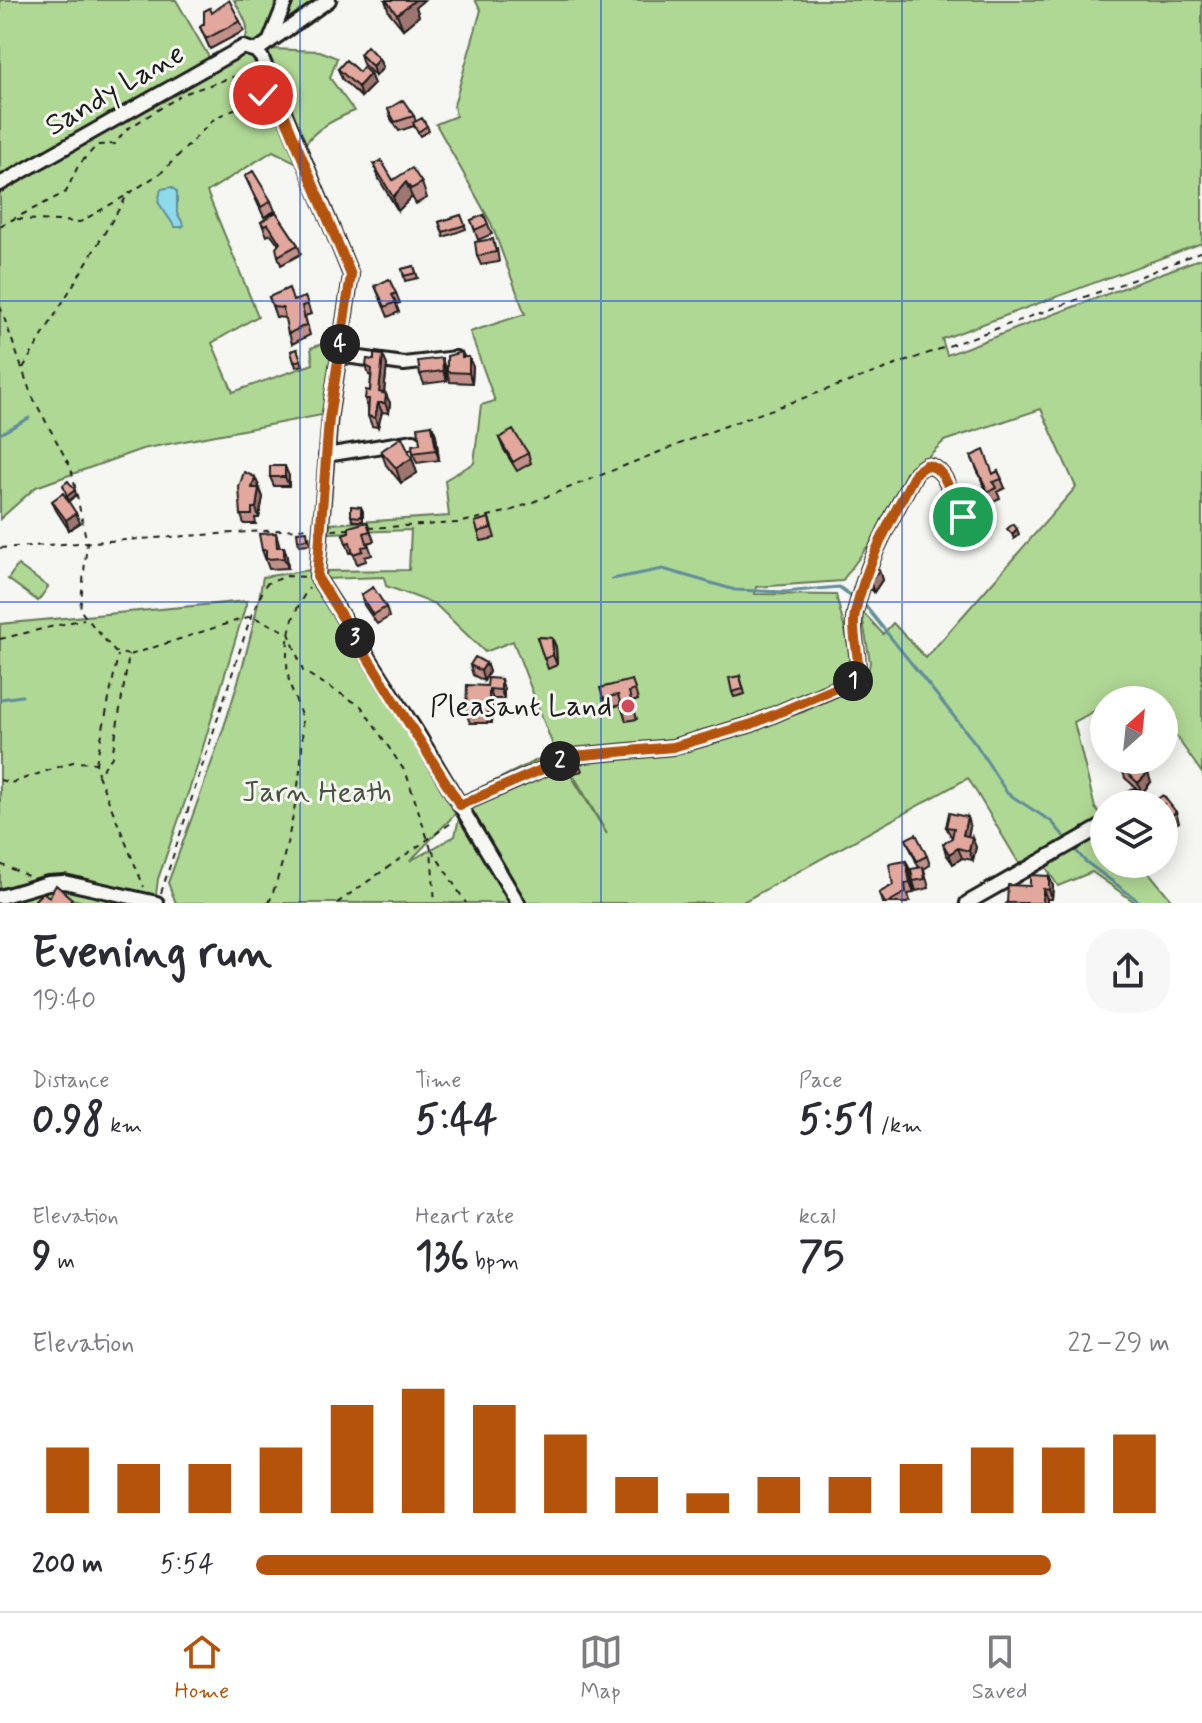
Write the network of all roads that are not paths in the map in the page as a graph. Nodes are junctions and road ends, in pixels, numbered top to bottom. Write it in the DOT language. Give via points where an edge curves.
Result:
graph roads {
  1 [pos="286,0"];
  2 [pos="329,0"];
  3 [pos="270,40"];
  4 [pos="256,51"];
  5 [pos="0,184"];
  6 [pos="338,355"];
  7 [pos="456,358"];
  8 [pos="414,441"];
  9 [pos="326,455"];
  10 [pos="963,517"];
  11 [pos="463,809"];
  12 [pos="1090,833"];
  13 [pos="0,897"];
  14 [pos="156,902"];
  15 [pos="518,903"];
  16 [pos="967,903"];
  1 -- 3 [label="street"];
  2 -- 3 [label="street"];
  3 -- 4 [label="street"];
  4 -- 5 [label="street, Sandy Lane" via="243,47"];
  4 -- 6 [label="street" via="269,92 351,275"];
  6 -- 7 [label="street" via="404,364"];
  6 -- 9 [label="street"];
  8 -- 9 [label="street"];
  9 -- 11 [label="street" via="317,577"];
  10 -- 11 [label="street" via="936,466 916,472 865,571 853,618 860,665 855,680 752,724 673,747 573,756"];
  11 -- 15 [label="street"];
  12 -- 16 [label="street"];
  13 -- 14 [label="street" via="64,882"];
}
